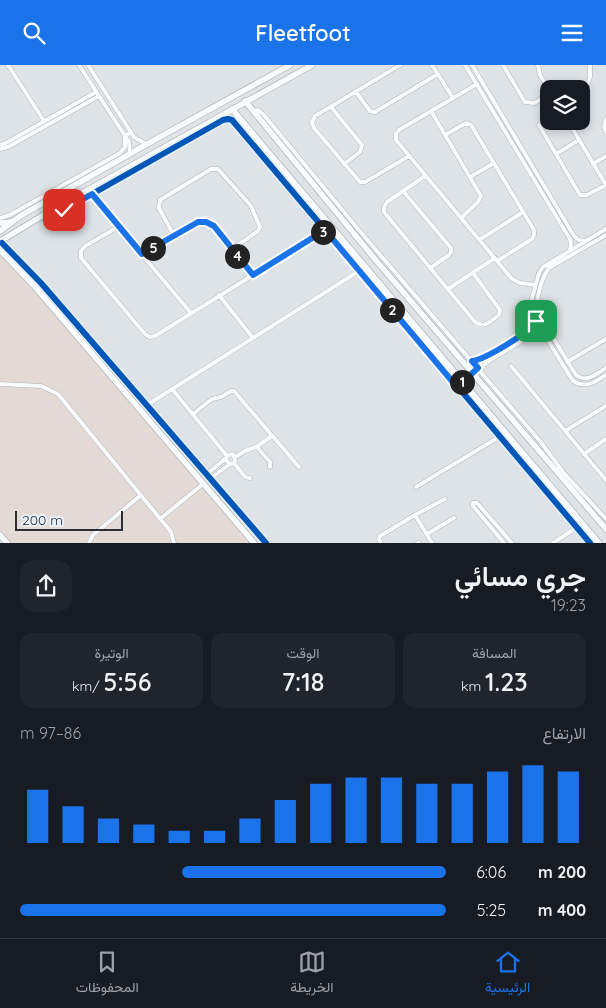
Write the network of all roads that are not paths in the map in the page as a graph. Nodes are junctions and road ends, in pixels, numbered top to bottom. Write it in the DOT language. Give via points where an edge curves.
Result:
graph roads {
  1 [pos="8,65"];
  2 [pos="79,65"];
  3 [pos="88,65"];
  4 [pos="290,65"];
  5 [pos="312,65"];
  6 [pos="400,65"];
  7 [pos="432,65"];
  8 [pos="465,65"];
  9 [pos="472,65"];
  10 [pos="503,65"];
  11 [pos="538,65"];
  12 [pos="590,65"];
  13 [pos="302,67"];
  14 [pos="438,75"];
  15 [pos="543,80"];
  16 [pos="589,80"];
  17 [pos="477,84"];
  18 [pos="356,92"];
  19 [pos="97,94"];
  20 [pos="453,98"];
  21 [pos="540,100"];
  22 [pos="245,101"];
  23 [pos="331,107"];
  24 [pos="232,109"];
  25 [pos="431,111"];
  26 [pos="606,119"];
  27 [pos="236,120"];
  28 [pos="44,121"];
  29 [pos="539,125"];
  30 [pos="573,130"];
  31 [pos="131,132"];
  32 [pos="606,132"];
  33 [pos="445,135"];
  34 [pos="125,136"];
  35 [pos="579,140"];
  36 [pos="146,144"];
  37 [pos="0,145"];
  38 [pos="0,149"];
  39 [pos="556,154"];
  40 [pos="130,155"];
  41 [pos="409,156"];
  42 [pos="606,156"];
  43 [pos="344,163"];
  44 [pos="494,163"];
  45 [pos="593,163"];
  46 [pos="425,176"];
  47 [pos="470,177"];
  48 [pos="606,185"];
  49 [pos="403,191"];
  50 [pos="92,194"];
  51 [pos="52,210"];
  52 [pos="523,212"];
  53 [pos="22,215"];
  54 [pos="0,218"];
  55 [pos="461,218"];
  56 [pos="13,222"];
  57 [pos="0,223"];
  58 [pos="118,227"];
  59 [pos="21,228"];
  60 [pos="606,229"];
  61 [pos="325,230"];
  62 [pos="0,231"];
  63 [pos="606,235"];
  64 [pos="174,236"];
  65 [pos="479,240"];
  66 [pos="584,241"];
  67 [pos="1,243"];
  68 [pos="232,249"];
  69 [pos="570,251"];
  70 [pos="142,254"];
  71 [pos="496,260"];
  72 [pos="430,268"];
  73 [pos="359,271"];
  74 [pos="473,273"];
  75 [pos="253,275"];
  76 [pos="41,283"];
  77 [pos="535,285"];
  78 [pos="35,287"];
  79 [pos="448,289"];
  80 [pos="219,295"];
  81 [pos="191,313"];
  82 [pos="542,320"];
  83 [pos="536,321"];
  84 [pos="547,329"];
  85 [pos="543,332"];
  86 [pos="253,338"];
  87 [pos="606,339"];
  88 [pos="568,362"];
  89 [pos="470,363"];
  90 [pos="511,366"];
  91 [pos="606,368"];
  92 [pos="477,371"];
  93 [pos="606,375"];
  94 [pos="463,382"];
  95 [pos="0,384"];
  96 [pos="457,387"];
  97 [pos="172,389"];
  98 [pos="147,405"];
  99 [pos="606,407"];
  100 [pos="192,414"];
  101 [pos="565,431"];
  102 [pos="272,435"];
  103 [pos="499,437"];
  104 [pos="606,439"];
  105 [pos="256,447"];
  106 [pos="584,454"];
  107 [pos="227,457"];
  108 [pos="235,457"];
  109 [pos="232,463"];
  110 [pos="270,467"];
  111 [pos="299,467"];
  112 [pos="209,476"];
  113 [pos="250,477"];
  114 [pos="605,477"];
  115 [pos="203,484"];
  116 [pos="416,487"];
  117 [pos="141,495"];
  118 [pos="445,499"];
  119 [pos="414,515"];
  120 [pos="454,518"];
  121 [pos="160,519"];
  122 [pos="606,519"];
  123 [pos="576,528"];
  124 [pos="606,529"];
  125 [pos="427,534"];
  126 [pos="0,535"];
  127 [pos="505,535"];
  128 [pos="502,541"];
  129 [pos="7,543"];
  130 [pos="89,543"];
  131 [pos="174,543"];
  132 [pos="254,543"];
  133 [pos="266,543"];
  134 [pos="381,543"];
  135 [pos="432,543"];
  136 [pos="512,543"];
  137 [pos="553,543"];
  138 [pos="590,543"];
  139 [pos="599,543"];
  1 -- 28 [label="street"];
  2 -- 19 [label="street"];
  3 -- 31 [label="street"];
  4 -- 36 [label="street"];
  5 -- 13 [label="street"];
  6 -- 18 [label="street"];
  7 -- 14 [label="street"];
  8 -- 17 [label="street"];
  9 -- 66 [label="street" via="574,236"];
  10 -- 21 [label="street" via="526,103"];
  11 -- 15 [label="street"];
  12 -- 16 [label="street"];
  13 -- 22 [label="street"];
  14 -- 18 [label="street" via="375,112 370,111"];
  14 -- 20 [label="street"];
  17 -- 20 [label="street"];
  17 -- 69 [label="street" via="570,239"];
  18 -- 23 [label="street"];
  19 -- 28 [label="street"];
  19 -- 34 [label="street"];
  19 -- 38 [label="street"];
  20 -- 25 [label="street"];
  22 -- 24 [label="street"];
  22 -- 89 [label="street" via="374,258"];
  23 -- 43 [label="street" via="362,145 360,152"];
  23 -- 43 [label="street" via="315,116 312,125"];
  24 -- 27 [label="street"];
  24 -- 51 [label="street"];
  25 -- 33 [label="street"];
  25 -- 41 [label="street" via="397,132 396,140"];
  26 -- 32 [label="street"];
  27 -- 50 [label="street" via="223,121"];
  27 -- 61 [label="street"];
  27 -- 94 [label="street"];
  28 -- 37 [label="street"];
  29 -- 39 [label="street"];
  30 -- 35 [label="street"];
  31 -- 34 [label="street"];
  31 -- 36 [label="street"];
  33 -- 44 [label="street" via="470,124"];
  33 -- 47 [label="street"];
  34 -- 40 [label="street" via="130,142"];
  34 -- 54 [label="street" via="126,145 120,153"];
  35 -- 39 [label="street"];
  35 -- 45 [label="street"];
  36 -- 40 [label="street"];
  39 -- 48 [label="street" via="580,195 588,195"];
  40 -- 53 [label="street"];
  41 -- 43 [label="street" via="363,182"];
  41 -- 46 [label="street"];
  42 -- 45 [label="street"];
  44 -- 47 [label="street"];
  44 -- 52 [label="street"];
  45 -- 48 [label="street"];
  46 -- 49 [label="street"];
  46 -- 55 [label="street"];
  47 -- 55 [label="street" via="481,199"];
  49 -- 72 [label="street" via="386,204 384,212"];
  49 -- 72 [label="street" via="451,248 449,255"];
  50 -- 51 [label="street" via="62,211"];
  50 -- 58 [label="street"];
  51 -- 59 [label="street"];
  52 -- 65 [label="street"];
  52 -- 71 [label="street" via="534,231 533,237"];
  53 -- 56 [label="street"];
  53 -- 59 [label="street" via="17,223"];
  55 -- 65 [label="street"];
  56 -- 57 [label="street"];
  56 -- 62 [label="street"];
  58 -- 70 [label="street"];
  58 -- 81 [label="street" via="85,246 81,253 85,264 148,336 155,337"];
  59 -- 67 [label="street"];
  60 -- 66 [label="street"];
  61 -- 73 [label="street"];
  61 -- 75 [label="street"];
  63 -- 82 [label="street" via="547,271 537,304"];
  64 -- 68 [label="street" via="198,222 206,222 214,226"];
  64 -- 68 [label="street" via="159,208 160,200 212,169 218,169 251,206 260,227"];
  64 -- 70 [label="street"];
  65 -- 71 [label="street"];
  66 -- 69 [label="street"];
  67 -- 76 [label="street"];
  67 -- 78 [label="street"];
  68 -- 75 [label="street"];
  69 -- 77 [label="street" via="543,267"];
  70 -- 81 [label="street"];
  71 -- 74 [label="street"];
  71 -- 77 [label="street" via="514,281"];
  72 -- 79 [label="street"];
  73 -- 86 [label="street"];
  73 -- 96 [label="street"];
  74 -- 79 [label="street"];
  74 -- 79 [label="street" via="500,310 499,315 486,325 476,322"];
  75 -- 80 [label="street"];
  76 -- 78 [label="street"];
  76 -- 98 [label="street"];
  77 -- 83 [label="street" via="531,305"];
  78 -- 115 [label="street"];
  80 -- 81 [label="street"];
  80 -- 86 [label="street"];
  82 -- 83 [label="street"];
  82 -- 84 [label="street"];
  83 -- 85 [label="street"];
  83 -- 89 [label="street" via="524,333 483,359"];
  84 -- 85 [label="street"];
  84 -- 88 [label="street"];
  85 -- 92 [label="street" via="534,334"];
  85 -- 93 [label="street" via="577,384 587,385"];
  86 -- 97 [label="street"];
  87 -- 88 [label="street"];
  88 -- 91 [label="street" via="582,379"];
  89 -- 92 [label="street"];
  90 -- 101 [label="street"];
  92 -- 94 [label="street"];
  92 -- 122 [label="street"];
  92 -- 124 [label="street"];
  94 -- 96 [label="street"];
  94 -- 139 [label="street"];
  95 -- 117 [label="street" via="41,386 58,394"];
  96 -- 103 [label="street"];
  97 -- 98 [label="street"];
  97 -- 100 [label="street"];
  98 -- 112 [label="street"];
  99 -- 101 [label="street"];
  100 -- 102 [label="street" via="212,399 233,391"];
  100 -- 107 [label="street"];
  101 -- 106 [label="street"];
  102 -- 105 [label="street"];
  102 -- 111 [label="street"];
  103 -- 116 [label="street"];
  103 -- 123 [label="street"];
  104 -- 106 [label="street"];
  105 -- 108 [label="street"];
  105 -- 110 [label="street" via="270,462"];
  106 -- 114 [label="street"];
  107 -- 108 [label="street" via="232,454"];
  107 -- 109 [label="street" via="227,462"];
  107 -- 112 [label="street"];
  108 -- 109 [label="street"];
  109 -- 112 [label="street"];
  109 -- 113 [label="street" via="245,477"];
  112 -- 133 [label="street"];
  115 -- 121 [label="street"];
  115 -- 132 [label="street"];
  117 -- 121 [label="street"];
  117 -- 130 [label="street"];
  118 -- 119 [label="street"];
  119 -- 125 [label="street"];
  119 -- 134 [label="street" via="380,536"];
  120 -- 125 [label="street"];
  121 -- 131 [label="street"];
  123 -- 137 [label="street"];
  123 -- 138 [label="street"];
  125 -- 135 [label="street"];
  126 -- 129 [label="street"];
  127 -- 128 [label="street"];
  127 -- 128 [label="street" via="477,503 473,503"];
  127 -- 136 [label="street"];
}
